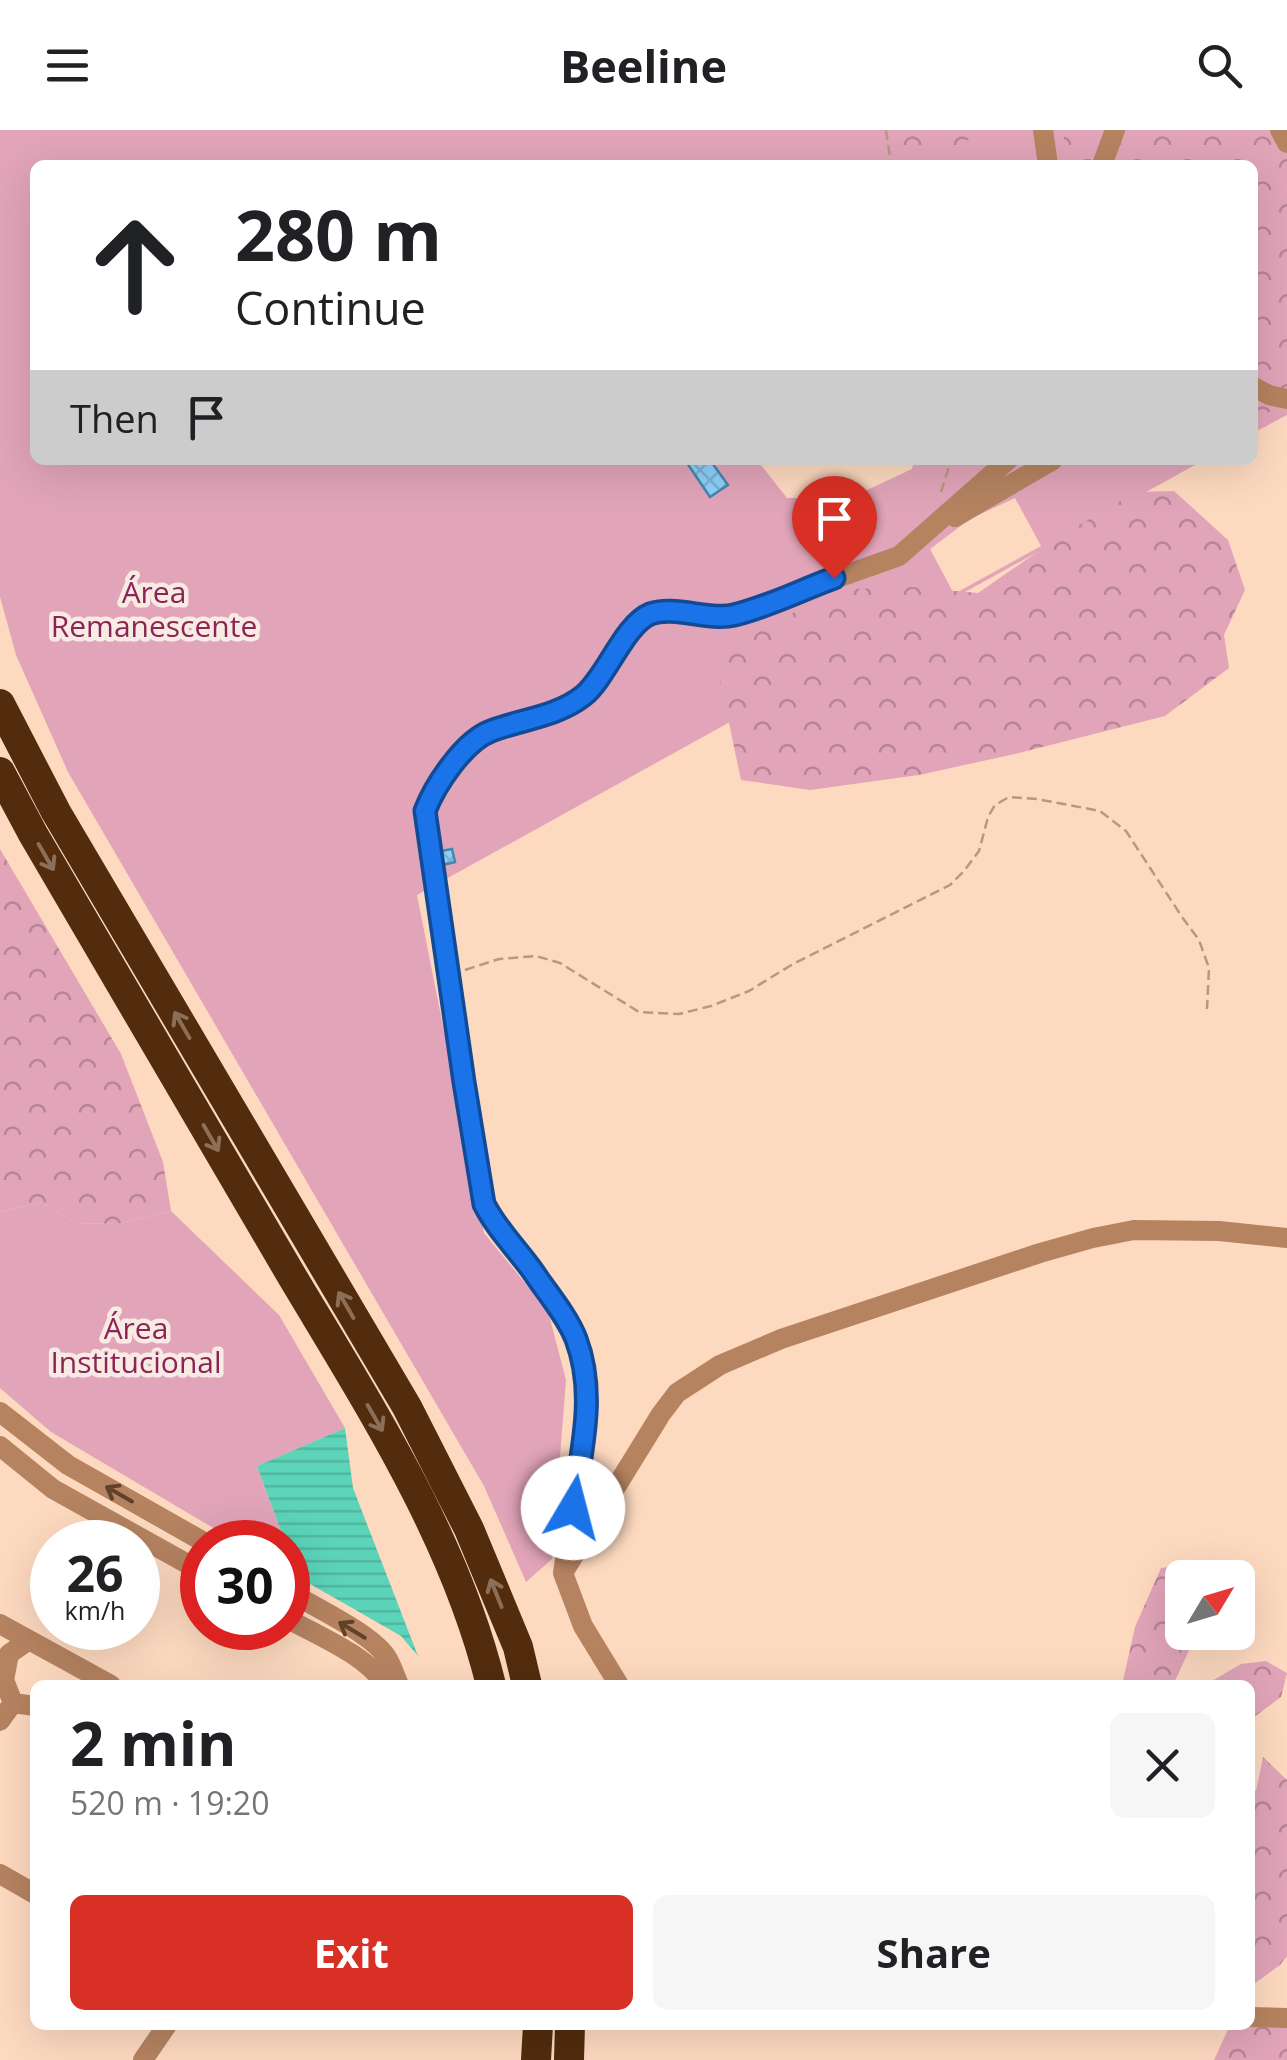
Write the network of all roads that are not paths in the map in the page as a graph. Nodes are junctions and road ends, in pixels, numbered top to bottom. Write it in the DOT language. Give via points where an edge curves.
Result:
graph roads {
  1 [pos="1043,130"];
  2 [pos="1116,130"];
  3 [pos="1280,130"];
  4 [pos="1287,143"];
  5 [pos="1047,160"];
  6 [pos="1104,160"];
  7 [pos="1258,389"];
  8 [pos="1287,399"];
  9 [pos="1002,465"];
  10 [pos="1045,465"];
  11 [pos="930,529"];
  12 [pos="0,704"];
  13 [pos="0,772"];
  14 [pos="1287,1238"];
  15 [pos="0,1412"];
  16 [pos="0,1446"];
  17 [pos="180,1528"];
  18 [pos="180,1560"];
  19 [pos="564,1573"];
  20 [pos="310,1605"];
  21 [pos="0,1624"];
  22 [pos="310,1631"];
  23 [pos="29,1640"];
  24 [pos="70,1662"];
  25 [pos="68,1680"];
  26 [pos="102,1680"];
  27 [pos="382,1680"];
  28 [pos="397,1680"];
  29 [pos="490,1680"];
  30 [pos="526,1680"];
  31 [pos="615,1680"];
  32 [pos="12,1703"];
  33 [pos="30,1705"];
  34 [pos="0,1722"];
  35 [pos="0,1874"];
  36 [pos="30,1891"];
  37 [pos="1255,2017"];
  38 [pos="1287,2018"];
  39 [pos="164,2030"];
  40 [pos="538,2030"];
  41 [pos="570,2030"];
  42 [pos="143,2060"];
  43 [pos="536,2060"];
  44 [pos="569,2060"];
  1 -- 5 [label="street"];
  2 -- 6 [label="street"];
  3 -- 4 [label="street"];
  7 -- 8 [label="street"];
  9 -- 11 [label="street"];
  10 -- 11 [label="street"];
  11 -- 19 [label="street" via="899,556 730,616 651,614 636,624 587,693 566,708 470,744 425,811 484,1204 574,1335 584,1365 588,1409"];
  30 -- 12 [label="highway, one-way" via="469,1529 407,1408 56,812"];
  13 -- 29 [label="highway, one-way" via="380,1424 441,1541"];
  14 -- 19 [label="street" via="1134,1230 1093,1238 781,1338 720,1366 676,1393"];
  17 -- 15 [label="street, one-way" via="68,1465"];
  16 -- 18 [label="street" via="52,1489"];
  19 -- 31 [label="street" via="583,1626"];
  28 -- 20 [label="street, one-way" via="378,1648"];
  21 -- 23 [label="street"];
  22 -- 27 [label="street"];
  23 -- 24 [label="street"];
  23 -- 32 [label="street" via="9,1654 4,1680"];
  24 -- 25 [label="street"];
  24 -- 26 [label="street"];
  32 -- 33 [label="street"];
  32 -- 34 [label="street"];
  35 -- 36 [label="street"];
  37 -- 38 [label="street"];
  39 -- 42 [label="street"];
  40 -- 43 [label="highway"];
  41 -- 44 [label="highway"];
}
